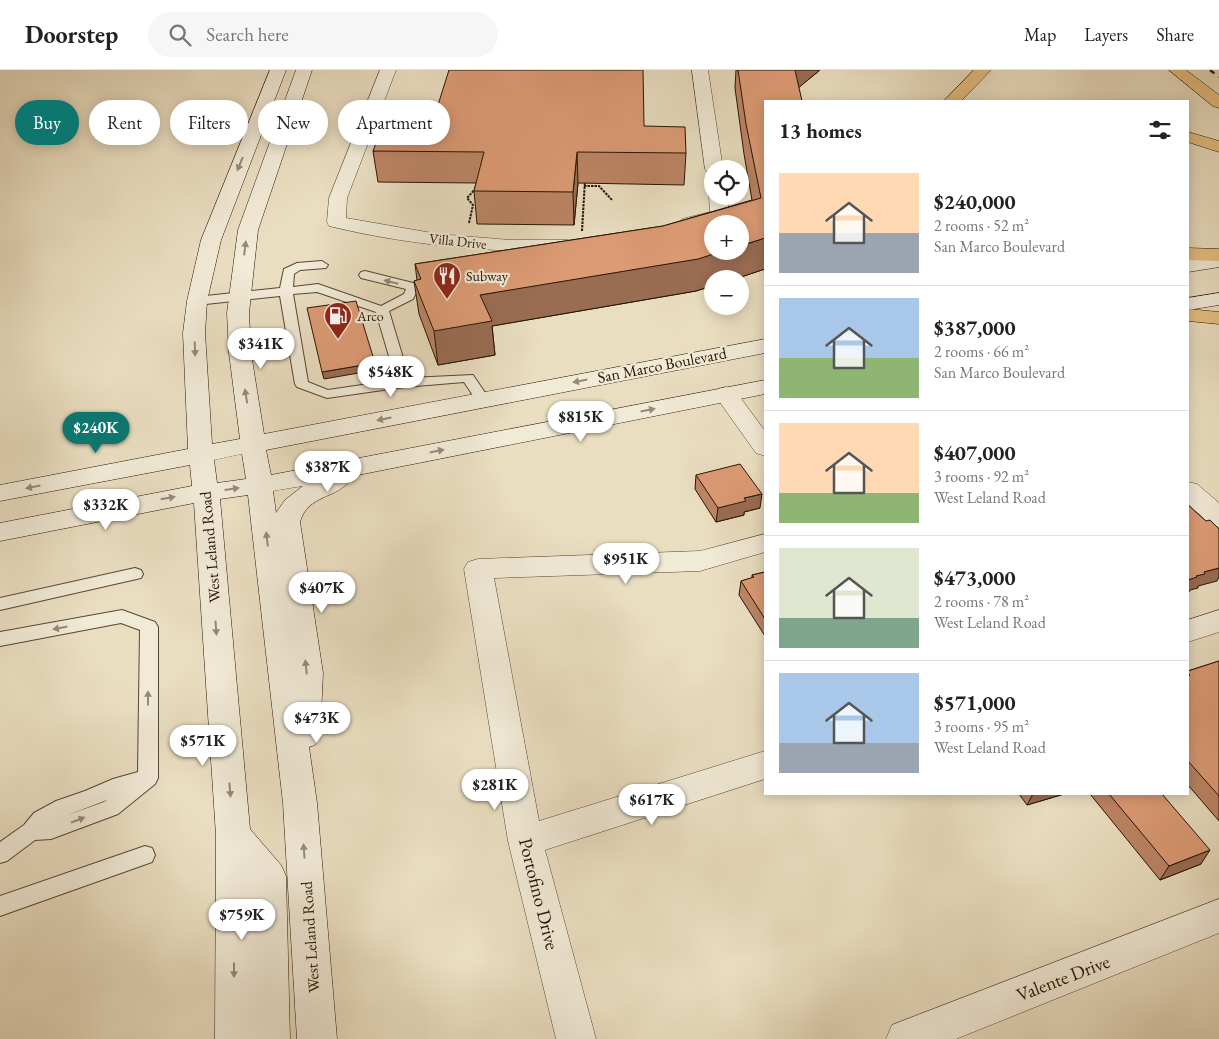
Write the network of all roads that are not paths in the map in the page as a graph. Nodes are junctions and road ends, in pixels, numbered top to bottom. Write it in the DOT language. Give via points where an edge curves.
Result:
graph roads {
  1 [pos="278,70"];
  2 [pos="304,70"];
  3 [pos="388,70"];
  4 [pos="700,70"];
  5 [pos="983,70"];
  6 [pos="1178,70"];
  7 [pos="953,100"];
  8 [pos="1219,103"];
  9 [pos="1189,137"];
  10 [pos="1219,148"];
  11 [pos="713,160"];
  12 [pos="719,205"];
  13 [pos="674,226"];
  14 [pos="583,246"];
  15 [pos="1189,254"];
  16 [pos="1219,255"];
  17 [pos="1219,261"];
  18 [pos="322,265"];
  19 [pos="1189,266"];
  20 [pos="365,276"];
  21 [pos="286,292"];
  22 [pos="239,297"];
  23 [pos="1219,299"];
  24 [pos="197,301"];
  25 [pos="1189,304"];
  26 [pos="382,310"];
  27 [pos="1189,315"];
  28 [pos="1219,318"];
  29 [pos="764,346"];
  30 [pos="404,383"];
  31 [pos="764,387"];
  32 [pos="726,394"];
  33 [pos="483,400"];
  34 [pos="254,444"];
  35 [pos="764,447"];
  36 [pos="201,454"];
  37 [pos="390,460"];
  38 [pos="259,485"];
  39 [pos="1189,491"];
  40 [pos="205,492"];
  41 [pos="0,493"];
  42 [pos="1219,518"];
  43 [pos="0,532"];
  44 [pos="764,543"];
  45 [pos="135,574"];
  46 [pos="0,604"];
  47 [pos="1219,621"];
  48 [pos="1189,631"];
  49 [pos="0,639"];
  50 [pos="764,765"];
  51 [pos="300,802"];
  52 [pos="233,835"];
  53 [pos="525,841"];
  54 [pos="0,854"];
  55 [pos="145,856"];
  56 [pos="0,906"];
  57 [pos="1219,916"];
  58 [pos="235,1039"];
  59 [pos="270,1039"];
  60 [pos="317,1039"];
  61 [pos="576,1039"];
  62 [pos="906,1039"];
  1 -- 24 [label="street, West Leland Road, one-way" via="210,240"];
  22 -- 2 [label="street, West Leland Road, one-way" via="248,230"];
  3 -- 14 [label="street, Villa Drive" via="338,198 336,222 438,240 510,246"];
  4 -- 11 [label="street"];
  5 -- 7 [label="highway"];
  6 -- 8 [label="highway"];
  9 -- 10 [label="highway"];
  12 -- 13 [label="street" via="720,215"];
  15 -- 16 [label="highway"];
  17 -- 19 [label="street"];
  18 -- 21 [label="lane" via="297,267 288,272"];
  26 -- 20 [label="lane, one-way" via="409,296 413,287"];
  21 -- 22 [label="lane"];
  21 -- 26 [label="lane" via="318,288"];
  21 -- 30 [label="lane" via="302,384 327,394"];
  22 -- 24 [label="lane"];
  34 -- 22 [label="street, West Leland Road, one-way" via="240,353"];
  23 -- 25 [label="street"];
  24 -- 36 [label="street, West Leland Road, one-way" via="194,333"];
  26 -- 30 [label="lane"];
  27 -- 28 [label="highway"];
  29 -- 33 [label="street, San Marco Boulevard, one-way"];
  30 -- 33 [label="lane" via="468,378"];
  31 -- 32 [label="street"];
  32 -- 35 [label="street"];
  37 -- 32 [label="street, one-way"];
  33 -- 34 [label="street, San Marco Boulevard, one-way"];
  34 -- 36 [label="street, San Marco Boulevard"];
  34 -- 38 [label="street, West Leland Road"];
  36 -- 40 [label="street, West Leland Road"];
  36 -- 41 [label="street, San Marco Boulevard, one-way"];
  37 -- 38 [label="street"];
  51 -- 37 [label="street, one-way" via="308,673 288,515 304,496"];
  40 -- 38 [label="street, one-way"];
  51 -- 38 [label="street, West Leland Road, one-way"];
  39 -- 42 [label="street"];
  43 -- 40 [label="street, one-way"];
  40 -- 52 [label="street, West Leland Road, one-way"];
  44 -- 53 [label="street, Portofino Drive" via="700,561 478,569"];
  45 -- 46 [label="lane"];
  47 -- 48 [label="street"];
  54 -- 49 [label="lane, one-way" via="32,831 41,819 113,788 148,778 148,628 122,616"];
  50 -- 53 [label="street"];
  60 -- 51 [label="street, West Leland Road, one-way"];
  52 -- 58 [label="street, West Leland Road, one-way"];
  52 -- 59 [label="street" via="268,876"];
  53 -- 61 [label="street, Portofino Drive"];
  55 -- 56 [label="lane"];
  57 -- 62 [label="street, Valente Drive"];
}
